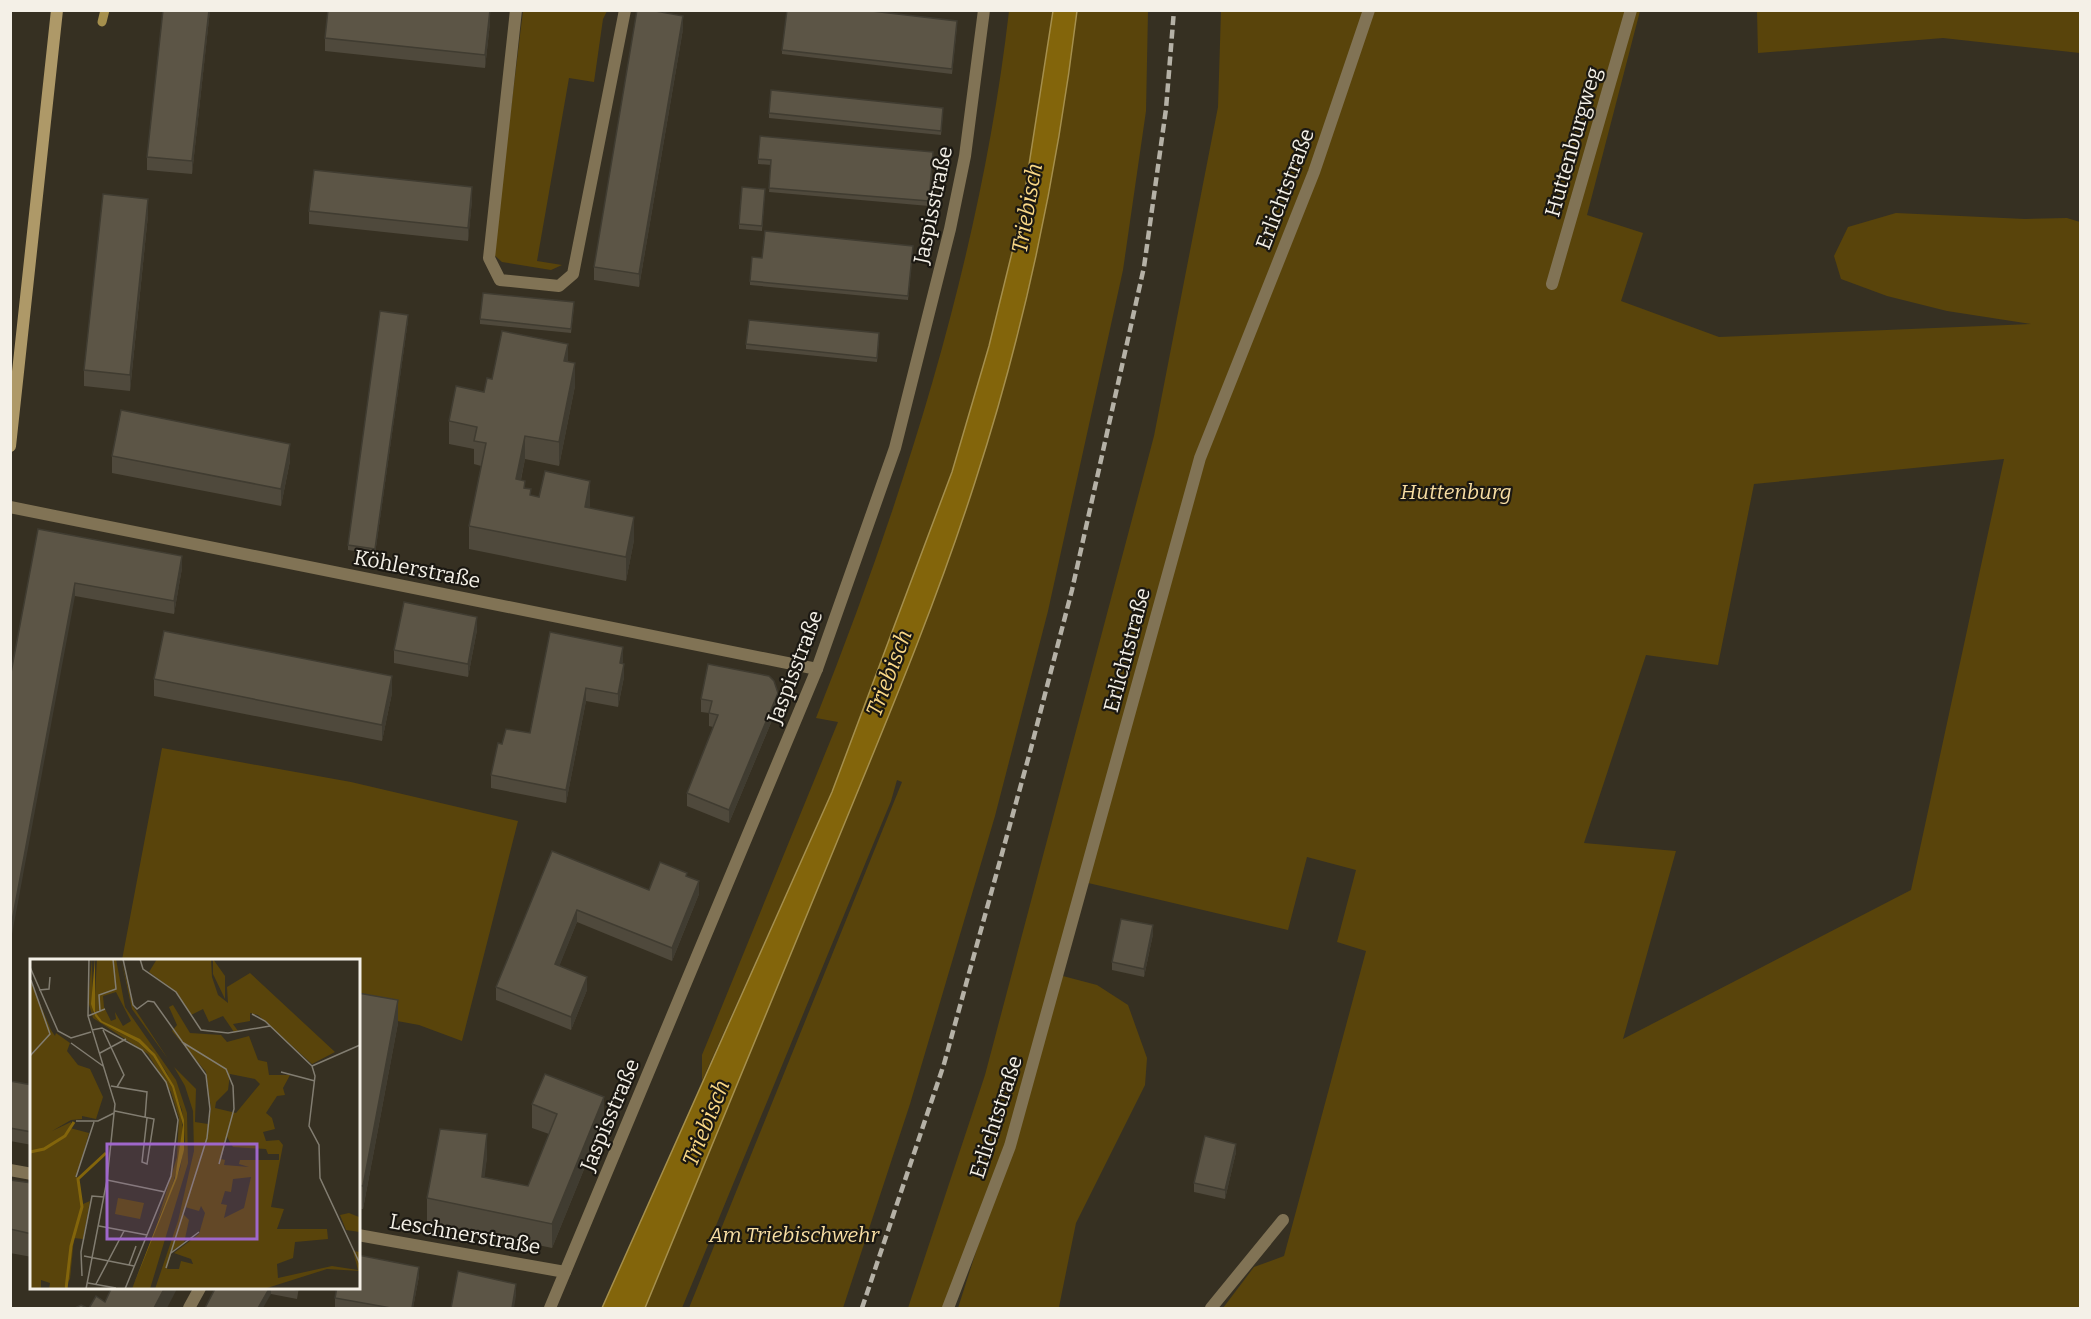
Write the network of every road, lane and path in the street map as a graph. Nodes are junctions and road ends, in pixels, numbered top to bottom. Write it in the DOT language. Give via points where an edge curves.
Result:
graph roads {
  1 [pos="57,10"];
  2 [pos="516,10"];
  3 [pos="625,10"];
  4 [pos="984,10"];
  5 [pos="1369,10"];
  6 [pos="1631,10"];
  7 [pos="1552,284"];
  8 [pos="10,446"];
  9 [pos="10,507"];
  10 [pos="817,669"];
  11 [pos="10,1170"];
  12 [pos="30,1174"];
  13 [pos="1283,1220"];
  14 [pos="360,1235"];
  15 [pos="565,1272"];
  16 [pos="199,1289"];
  17 [pos="189,1308"];
  18 [pos="550,1308"];
  19 [pos="948,1308"];
  20 [pos="1211,1308"];
  1 -- 8 [label="main road"];
  2 -- 3 [label="street" via="489,258 500,279 559,286 573,274"];
  4 -- 10 [label="street, Jaspisstraße" via="965,156 895,448"];
  5 -- 19 [label="street, Erlichtstraße" via="1314,172 1200,458 1010,1146"];
  6 -- 7 [label="street, Huttenburgweg"];
  9 -- 10 [label="street, Köhlerstraße"];
  10 -- 15 [label="street, Jaspisstraße"];
  11 -- 12 [label="street"];
  13 -- 20 [label="street"];
  14 -- 15 [label="street, Leschnerstraße"];
  15 -- 18 [label="street, Jaspisstraße"];
  16 -- 17 [label="street"];
}
